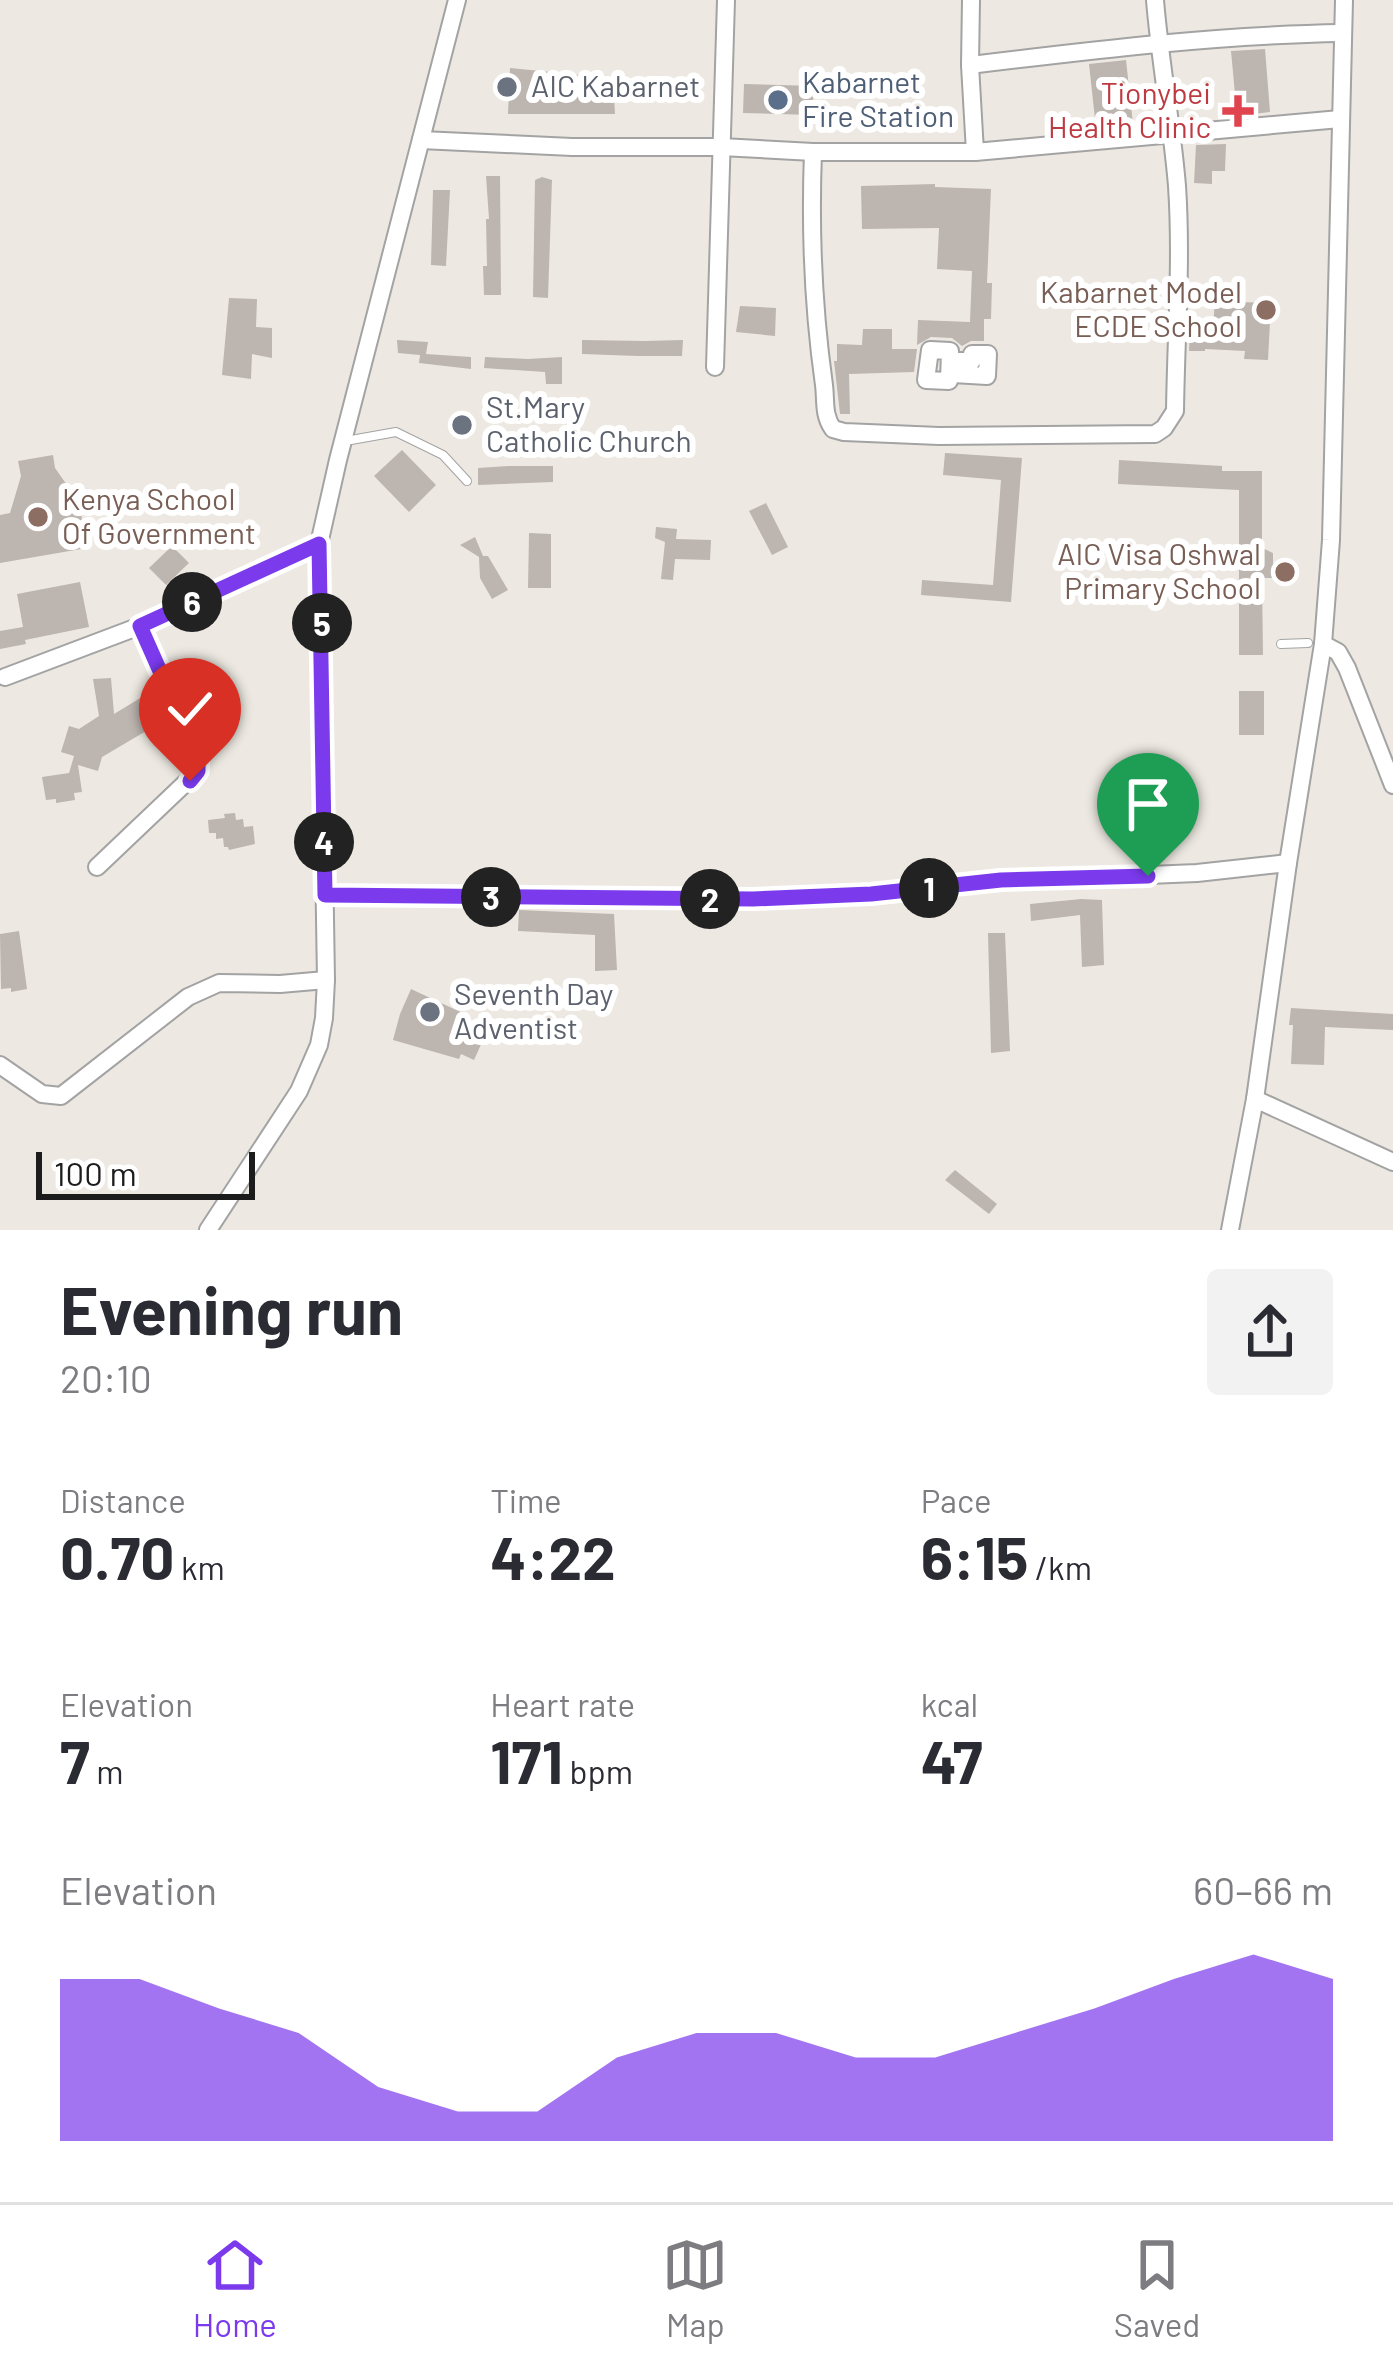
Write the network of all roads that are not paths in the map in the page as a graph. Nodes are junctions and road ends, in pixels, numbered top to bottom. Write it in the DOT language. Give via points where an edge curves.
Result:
graph roads {
  1 [pos="457,0"];
  2 [pos="726,0"];
  3 [pos="971,0"];
  4 [pos="1155,0"];
  5 [pos="1344,0"];
  6 [pos="1342,32"];
  7 [pos="1158,42"];
  8 [pos="970,65"];
  9 [pos="1340,119"];
  10 [pos="1171,134"];
  11 [pos="421,140"];
  12 [pos="722,147"];
  13 [pos="813,152"];
  14 [pos="975,152"];
  15 [pos="715,367"];
  16 [pos="351,440"];
  17 [pos="467,481"];
  18 [pos="319,544"];
  19 [pos="140,626"];
  20 [pos="1315,643"];
  21 [pos="1281,644"];
  22 [pos="5,677"];
  23 [pos="1393,785"];
  24 [pos="1288,863"];
  25 [pos="97,867"];
  26 [pos="325,895"];
  27 [pos="326,980"];
  28 [pos="0,1065"];
  29 [pos="1256,1099"];
  30 [pos="1393,1162"];
  31 [pos="208,1230"];
  32 [pos="1230,1230"];
  1 -- 11 [label="street"];
  2 -- 12 [label="street"];
  3 -- 8 [label="street"];
  4 -- 7 [label="street"];
  5 -- 6 [label="street"];
  6 -- 7 [label="street"];
  6 -- 9 [label="street"];
  7 -- 8 [label="street"];
  7 -- 10 [label="street"];
  8 -- 14 [label="street"];
  9 -- 10 [label="street"];
  9 -- 20 [label="street" via="1331,540"];
  10 -- 13 [label="street" via="1178,211 1174,411 1164,428 1138,436 833,429 825,418 816,311"];
  10 -- 14 [label="street"];
  11 -- 12 [label="street"];
  11 -- 18 [label="street"];
  12 -- 13 [label="street"];
  12 -- 15 [label="street"];
  13 -- 14 [label="street"];
  16 -- 17 [label="lane" via="396,432 443,455"];
  18 -- 19 [label="street"];
  18 -- 26 [label="street"];
  19 -- 22 [label="street"];
  19 -- 25 [label="street" via="198,771"];
  20 -- 21 [label="lane"];
  20 -- 23 [label="street" via="1338,652 1347,668"];
  20 -- 24 [label="street"];
  24 -- 26 [label="street" via="753,899"];
  24 -- 29 [label="street"];
  26 -- 27 [label="street"];
  27 -- 28 [label="street" via="208,985 61,1096 42,1094"];
  27 -- 31 [label="street" via="320,1045 299,1091"];
  29 -- 30 [label="street"];
  29 -- 32 [label="street"];
}
